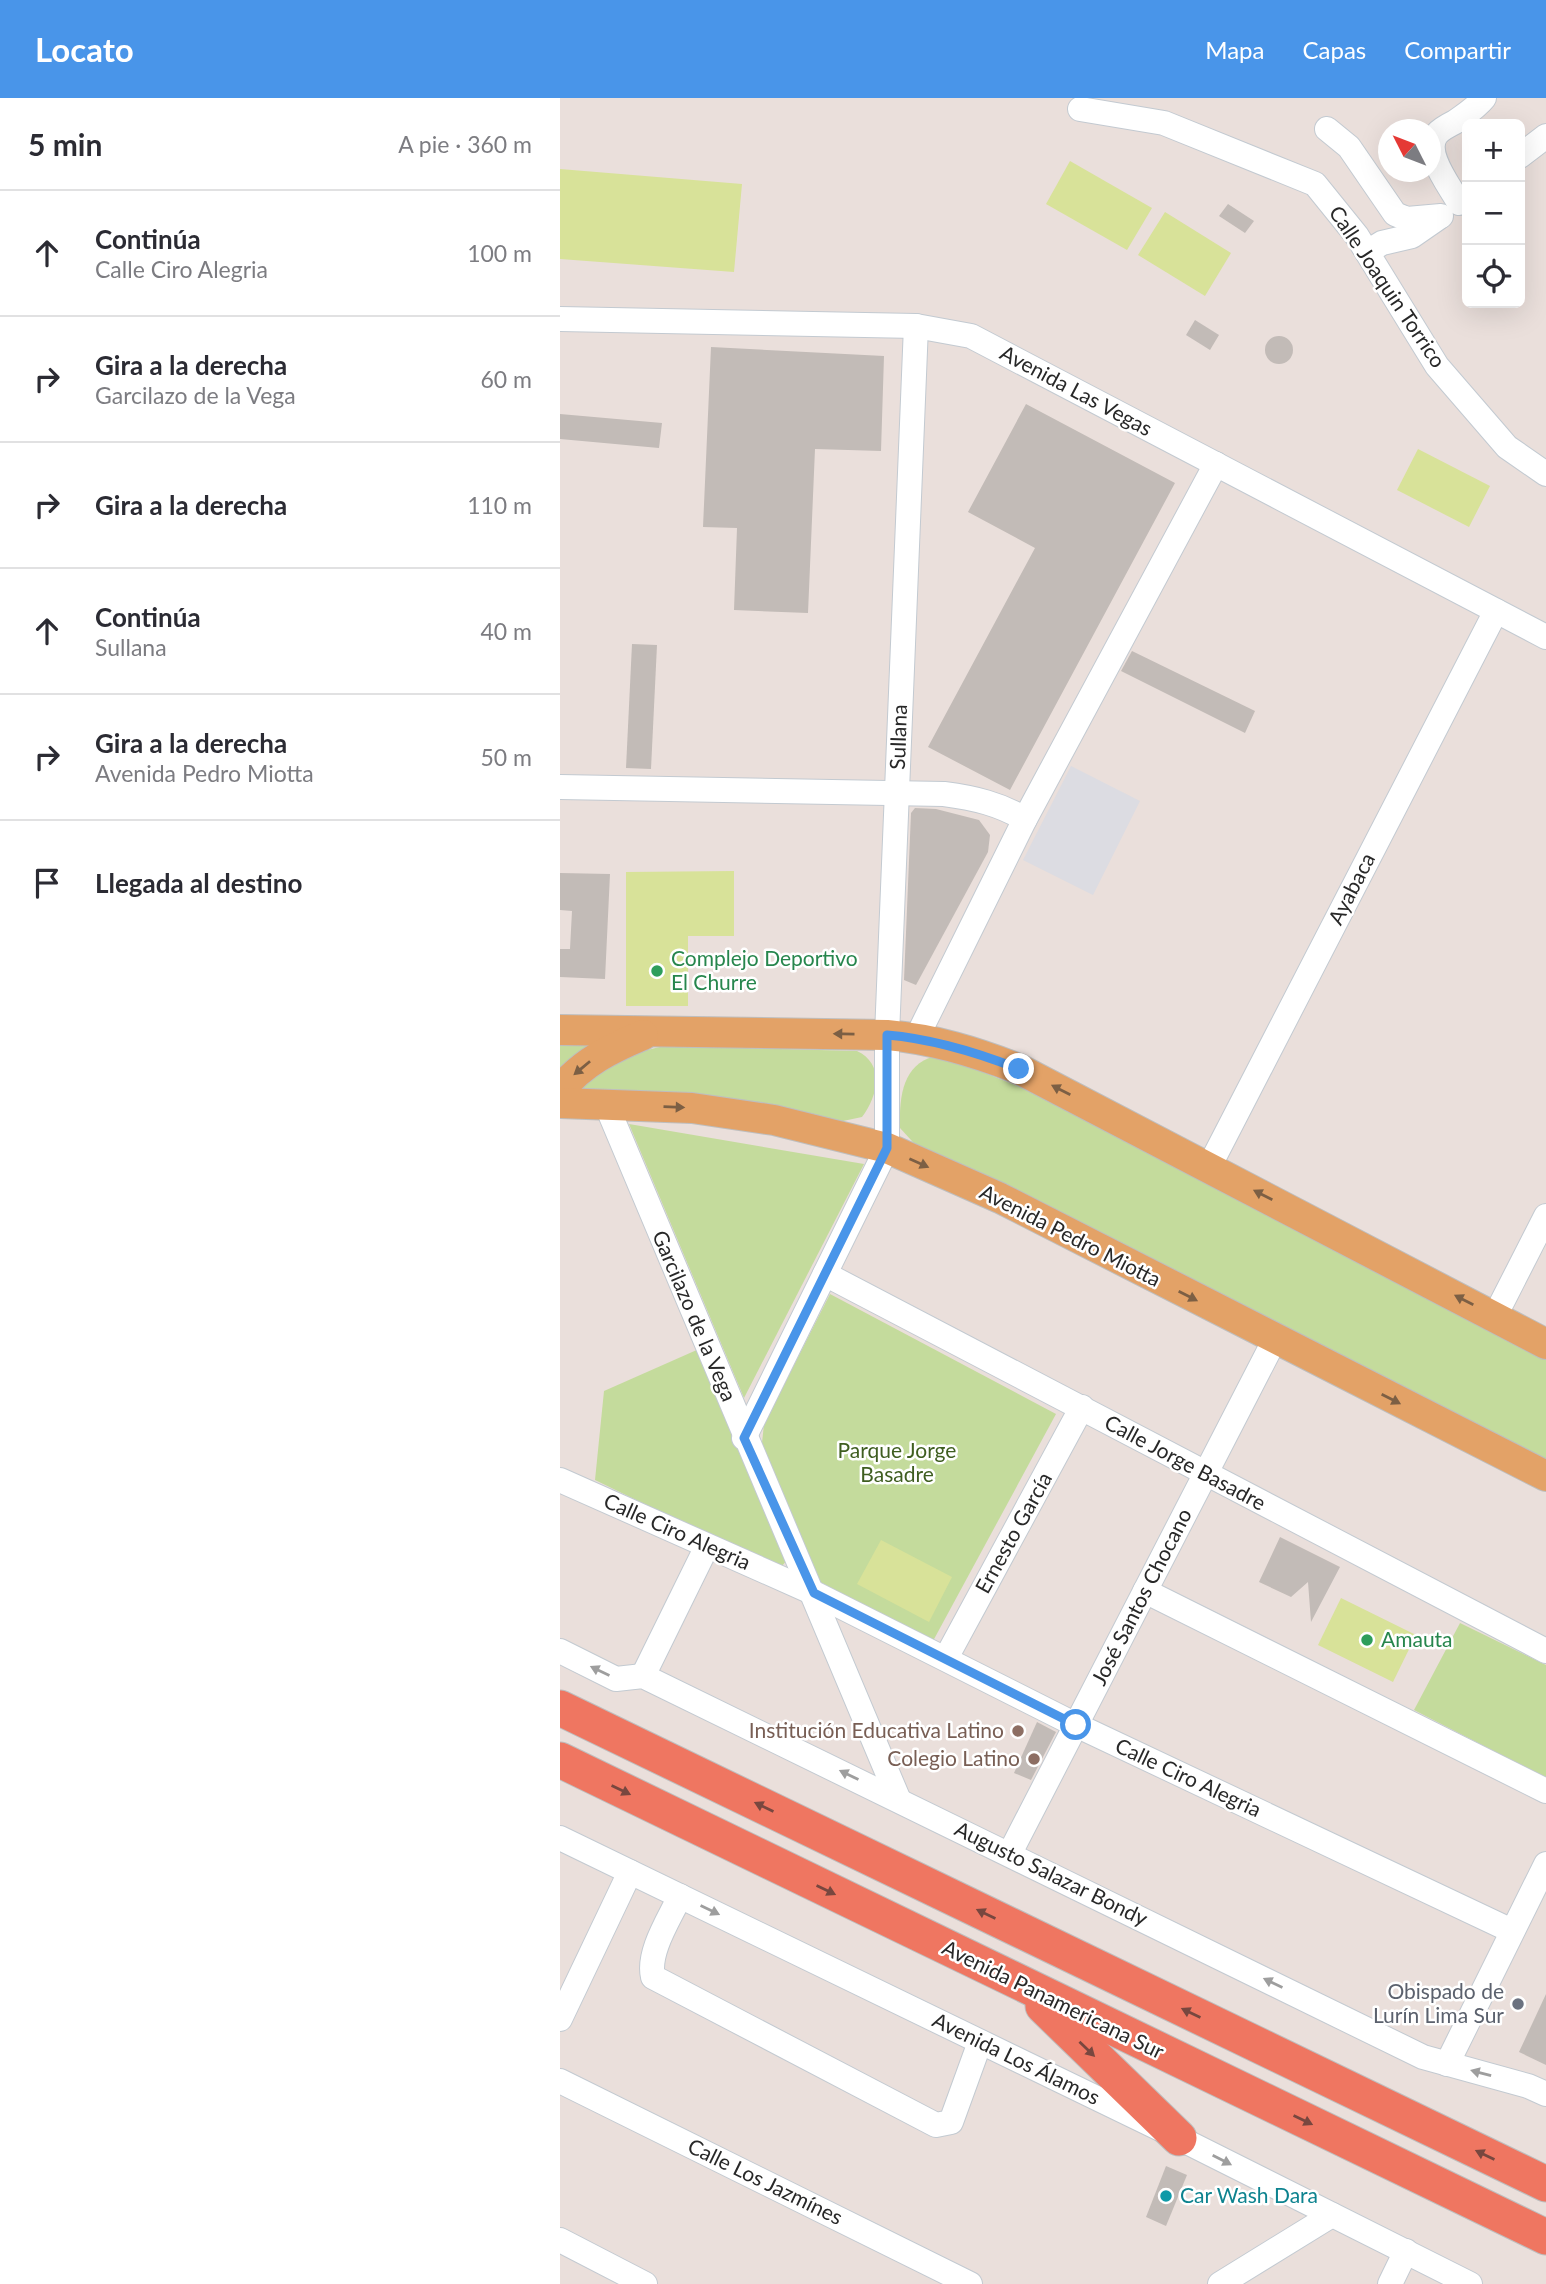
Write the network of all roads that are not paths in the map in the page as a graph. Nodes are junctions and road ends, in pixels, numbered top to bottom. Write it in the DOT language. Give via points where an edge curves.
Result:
graph roads {
  1 [pos="1485,98"];
  2 [pos="1080,108"];
  3 [pos="1327,129"];
  4 [pos="1546,136"];
  5 [pos="1525,152"];
  6 [pos="1456,205"];
  7 [pos="1367,252"];
  8 [pos="560,319"];
  9 [pos="916,326"];
  10 [pos="1216,464"];
  11 [pos="1546,474"];
  12 [pos="1496,611"];
  13 [pos="1546,637"];
  14 [pos="560,787"];
  15 [pos="897,793"];
  16 [pos="1025,820"];
  17 [pos="560,1030"];
  18 [pos="653,1031"];
  19 [pos="887,1035"];
  20 [pos="917,1037"];
  21 [pos="560,1090"];
  22 [pos="560,1103"];
  23 [pos="606,1104"];
  24 [pos="887,1148"];
  25 [pos="1209,1167"];
  26 [pos="1546,1216"];
  27 [pos="825,1274"];
  28 [pos="1495,1316"];
  29 [pos="1274,1341"];
  30 [pos="1546,1344"];
  31 [pos="1082,1407"];
  32 [pos="744,1438"];
  33 [pos="1205,1475"];
  34 [pos="1546,1476"];
  35 [pos="560,1480"];
  36 [pos="707,1546"];
  37 [pos="1145,1591"];
  38 [pos="814,1593"];
  39 [pos="560,1651"];
  40 [pos="1546,1651"];
  41 [pos="946,1658"];
  42 [pos="643,1676"];
  43 [pos="560,1708"];
  44 [pos="1076,1725"];
  45 [pos="560,1760"];
  46 [pos="1546,1791"];
  47 [pos="898,1798"];
  48 [pos="560,1838"];
  49 [pos="1010,1853"];
  50 [pos="1546,1864"];
  51 [pos="631,1872"];
  52 [pos="680,1896"];
  53 [pos="1512,1931"];
  54 [pos="1020,1984"];
  55 [pos="560,2019"];
  56 [pos="980,2042"];
  57 [pos="1447,2064"];
  58 [pos="560,2081"];
  59 [pos="1546,2094"];
  60 [pos="1179,2138"];
  61 [pos="1546,2184"];
  62 [pos="1332,2216"];
  63 [pos="1546,2237"];
  64 [pos="560,2240"];
  65 [pos="1406,2251"];
  66 [pos="645,2284"];
  67 [pos="970,2284"];
  68 [pos="1220,2284"];
  69 [pos="1390,2284"];
  70 [pos="1470,2284"];
  1 -- 6 [label="street" via="1437,133 1433,142"];
  2 -- 7 [label="street, Calle Joaquin Torrico" via="1164,123 1308,180 1321,190"];
  3 -- 6 [label="street" via="1349,147 1395,214 1407,219"];
  4 -- 5 [label="street"];
  6 -- 7 [label="street" via="1412,236"];
  7 -- 11 [label="street, Calle Joaquin Torrico" via="1437,366 1507,447"];
  8 -- 9 [label="street, Avenida Las Vegas"];
  9 -- 10 [label="street, Avenida Las Vegas" via="971,336"];
  9 -- 15 [label="street, Sullana"];
  10 -- 12 [label="street, Avenida Las Vegas"];
  10 -- 16 [label="street"];
  12 -- 13 [label="street, Avenida Las Vegas"];
  12 -- 25 [label="street, Ayabaca"];
  14 -- 15 [label="street"];
  15 -- 16 [label="street" via="978,798"];
  15 -- 19 [label="street, Sullana"];
  16 -- 20 [label="street"];
  17 -- 18 [label="main road"];
  19 -- 18 [label="main road, one-way"];
  18 -- 21 [label="main road, one-way" via="605,1052"];
  19 -- 20 [label="main road"];
  19 -- 24 [label="street, Sullana"];
  25 -- 20 [label="main road, one-way" via="1019,1069"];
  22 -- 23 [label="main road, Avenida Pedro Miotta"];
  23 -- 24 [label="main road, Avenida Pedro Miotta, one-way" via="692,1108 774,1120"];
  23 -- 32 [label="street, Garcilazo de la Vega"];
  24 -- 27 [label="street"];
  24 -- 29 [label="main road, Avenida Pedro Miotta, one-way" via="1000,1198"];
  28 -- 25 [label="main road, one-way"];
  26 -- 28 [label="street"];
  27 -- 31 [label="street, Calle Jorge Basadre"];
  27 -- 32 [label="street"];
  28 -- 30 [label="main road"];
  29 -- 33 [label="street, José Santos Chocano"];
  29 -- 34 [label="main road, Avenida Pedro Miotta, one-way"];
  31 -- 33 [label="street, Calle Jorge Basadre"];
  31 -- 41 [label="street, Ernesto García"];
  32 -- 38 [label="street, Garcilazo de la Vega"];
  33 -- 37 [label="street, José Santos Chocano"];
  33 -- 40 [label="street, Calle Jorge Basadre"];
  35 -- 36 [label="street, Calle Ciro Alegria"];
  36 -- 38 [label="street, Calle Ciro Alegria"];
  36 -- 42 [label="street"];
  37 -- 44 [label="street, José Santos Chocano"];
  37 -- 46 [label="street"];
  38 -- 41 [label="street, Calle Ciro Alegria"];
  38 -- 47 [label="street, Garcilazo de la Vega"];
  42 -- 39 [label="street, Augusto Salazar Bondy, one-way" via="616,1679"];
  41 -- 44 [label="street, Calle Ciro Alegria"];
  47 -- 42 [label="street, Augusto Salazar Bondy, one-way"];
  61 -- 43 [label="highway, one-way"];
  44 -- 49 [label="street, José Santos Chocano"];
  44 -- 53 [label="street, Calle Ciro Alegria"];
  45 -- 54 [label="highway, Avenida Panamericana Sur, one-way"];
  47 -- 49 [label="street, Augusto Salazar Bondy"];
  48 -- 51 [label="street, Avenida Los Álamos"];
  57 -- 49 [label="street, Augusto Salazar Bondy, one-way" via="1423,2057"];
  50 -- 53 [label="street"];
  51 -- 52 [label="street, Avenida Los Álamos"];
  51 -- 55 [label="street"];
  52 -- 56 [label="street, Avenida Los Álamos, one-way"];
  52 -- 56 [label="street" via="662,1934 651,1969 653,1977 936,2125 951,2122"];
  53 -- 57 [label="street"];
  54 -- 60 [label="highway, one-way"];
  54 -- 63 [label="highway, Avenida Panamericana Sur, one-way"];
  56 -- 60 [label="street, Avenida Los Álamos"];
  59 -- 57 [label="street, Augusto Salazar Bondy, one-way"];
  58 -- 67 [label="street, Calle Los Jazmínes"];
  60 -- 62 [label="street, Avenida Los Álamos, one-way"];
  62 -- 65 [label="street, Avenida Los Álamos"];
  62 -- 68 [label="street"];
  64 -- 66 [label="street"];
  65 -- 69 [label="street"];
  65 -- 70 [label="street, Avenida Los Álamos"];
}
